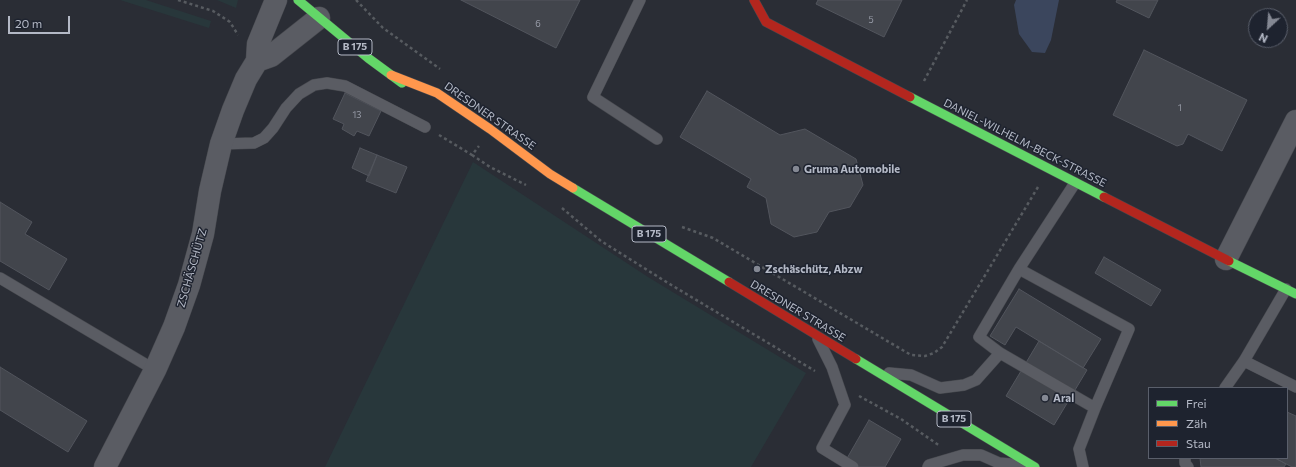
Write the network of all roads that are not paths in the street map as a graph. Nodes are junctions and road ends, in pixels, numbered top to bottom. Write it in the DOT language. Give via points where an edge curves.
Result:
graph roads {
  1 [pos="276,0"];
  2 [pos="298,0"];
  3 [pos="640,0"];
  4 [pos="754,0"];
  5 [pos="319,18"];
  6 [pos="257,61"];
  7 [pos="391,75"];
  8 [pos="420,97"];
  9 [pos="1296,121"];
  10 [pos="425,127"];
  11 [pos="657,139"];
  12 [pos="221,144"];
  13 [pos="505,152"];
  14 [pos="550,174"];
  15 [pos="1075,183"];
  16 [pos="1226,259"];
  17 [pos="1019,269"];
  18 [pos="0,278"];
  19 [pos="1291,292"];
  20 [pos="816,335"];
  21 [pos="1000,353"];
  22 [pos="1244,361"];
  23 [pos="155,370"];
  24 [pos="875,372"];
  25 [pos="1225,387"];
  26 [pos="1296,387"];
  27 [pos="1095,408"];
  28 [pos="1034,466"];
  29 [pos="105,467"];
  30 [pos="853,467"];
  31 [pos="928,467"];
  32 [pos="1084,467"];
  1 -- 6 [label="street, ZSCHÄSCHÜTZ" via="258,44"];
  2 -- 5 [label="main road, DRESDNER STRASSE / B 175"];
  3 -- 11 [label="lane" via="593,97"];
  4 -- 15 [label="main road, DANIEL-WILHELM-BECK-STRASSE" via="766,22"];
  5 -- 6 [label="street" via="271,56"];
  5 -- 7 [label="main road, DRESDNER STRASSE / B 175"];
  6 -- 12 [label="street, ZSCHÄSCHÜTZ" via="246,79"];
  7 -- 8 [label="main road, DRESDNER STRASSE / B 175"];
  7 -- 14 [label="main road, DRESDNER STRASSE / B 175" via="437,93 490,128"];
  9 -- 16 [label="street"];
  10 -- 12 [label="lane" via="345,86 327,83 314,85 299,94 264,138 254,143"];
  12 -- 23 [label="street, ZSCHÄSCHÜTZ" via="203,234 189,285"];
  13 -- 14 [label="main road, DRESDNER STRASSE / B 175"];
  14 -- 20 [label="main road, DRESDNER STRASSE / B 175"];
  15 -- 16 [label="main road, DANIEL-WILHELM-BECK-STRASSE"];
  15 -- 17 [label="lane"];
  16 -- 19 [label="main road, DANIEL-WILHELM-BECK-STRASSE"];
  17 -- 21 [label="lane" via="979,338"];
  17 -- 27 [label="lane" via="1129,329"];
  18 -- 23 [label="lane"];
  19 -- 22 [label="lane"];
  20 -- 24 [label="main road, DRESDNER STRASSE / B 175"];
  20 -- 30 [label="lane" via="846,404 822,448"];
  21 -- 24 [label="lane" via="976,380 964,385 940,388 911,375"];
  21 -- 27 [label="lane"];
  22 -- 25 [label="lane"];
  22 -- 26 [label="lane"];
  23 -- 29 [label="street, ZSCHÄSCHÜTZ"];
  24 -- 28 [label="main road, DRESDNER STRASSE / B 175"];
  27 -- 32 [label="lane" via="1079,449"];
  28 -- 31 [label="lane" via="999,463 981,455 963,455"];
}
